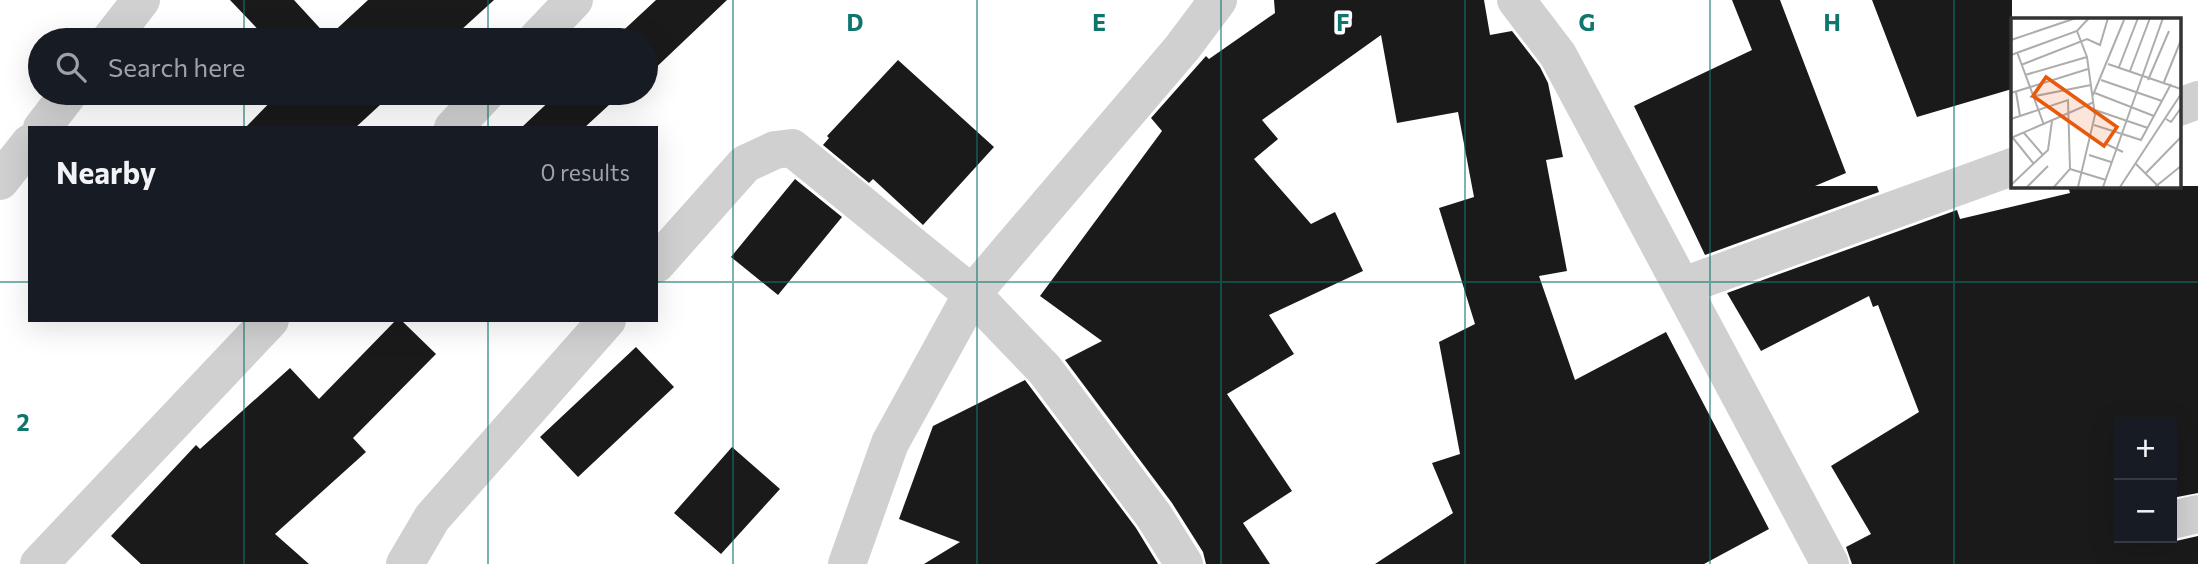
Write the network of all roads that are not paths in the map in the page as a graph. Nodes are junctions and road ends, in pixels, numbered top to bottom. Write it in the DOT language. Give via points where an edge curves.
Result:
graph roads {
  1 [pos="141,0"];
  2 [pos="574,0"];
  3 [pos="1218,0"];
  4 [pos="1516,0"];
  5 [pos="119,28"];
  6 [pos="547,28"];
  7 [pos="2198,100"];
  8 [pos="59,105"];
  9 [pos="475,105"];
  10 [pos="2180,107"];
  11 [pos="43,126"];
  12 [pos="455,126"];
  13 [pos="28,146"];
  14 [pos="2011,167"];
  15 [pos="0,181"];
  16 [pos="658,262"];
  17 [pos="1683,286"];
  18 [pos="972,294"];
  19 [pos="268,322"];
  20 [pos="605,322"];
  21 [pos="2198,514"];
  22 [pos="2177,519"];
  23 [pos="39,564"];
  24 [pos="405,564"];
  25 [pos="847,564"];
  26 [pos="1184,564"];
  27 [pos="1830,564"];
  1 -- 5 [label="street"];
  2 -- 6 [label="street"];
  3 -- 18 [label="street"];
  4 -- 17 [label="street" via="1558,55"];
  7 -- 10 [label="street"];
  8 -- 11 [label="street"];
  9 -- 12 [label="street"];
  13 -- 15 [label="street"];
  14 -- 17 [label="street"];
  16 -- 18 [label="street" via="744,164 792,148"];
  17 -- 27 [label="street"];
  18 -- 25 [label="street" via="890,443"];
  18 -- 26 [label="street" via="1045,370 1154,516"];
  19 -- 23 [label="street"];
  20 -- 24 [label="street" via="432,518"];
  21 -- 22 [label="street"];
}
